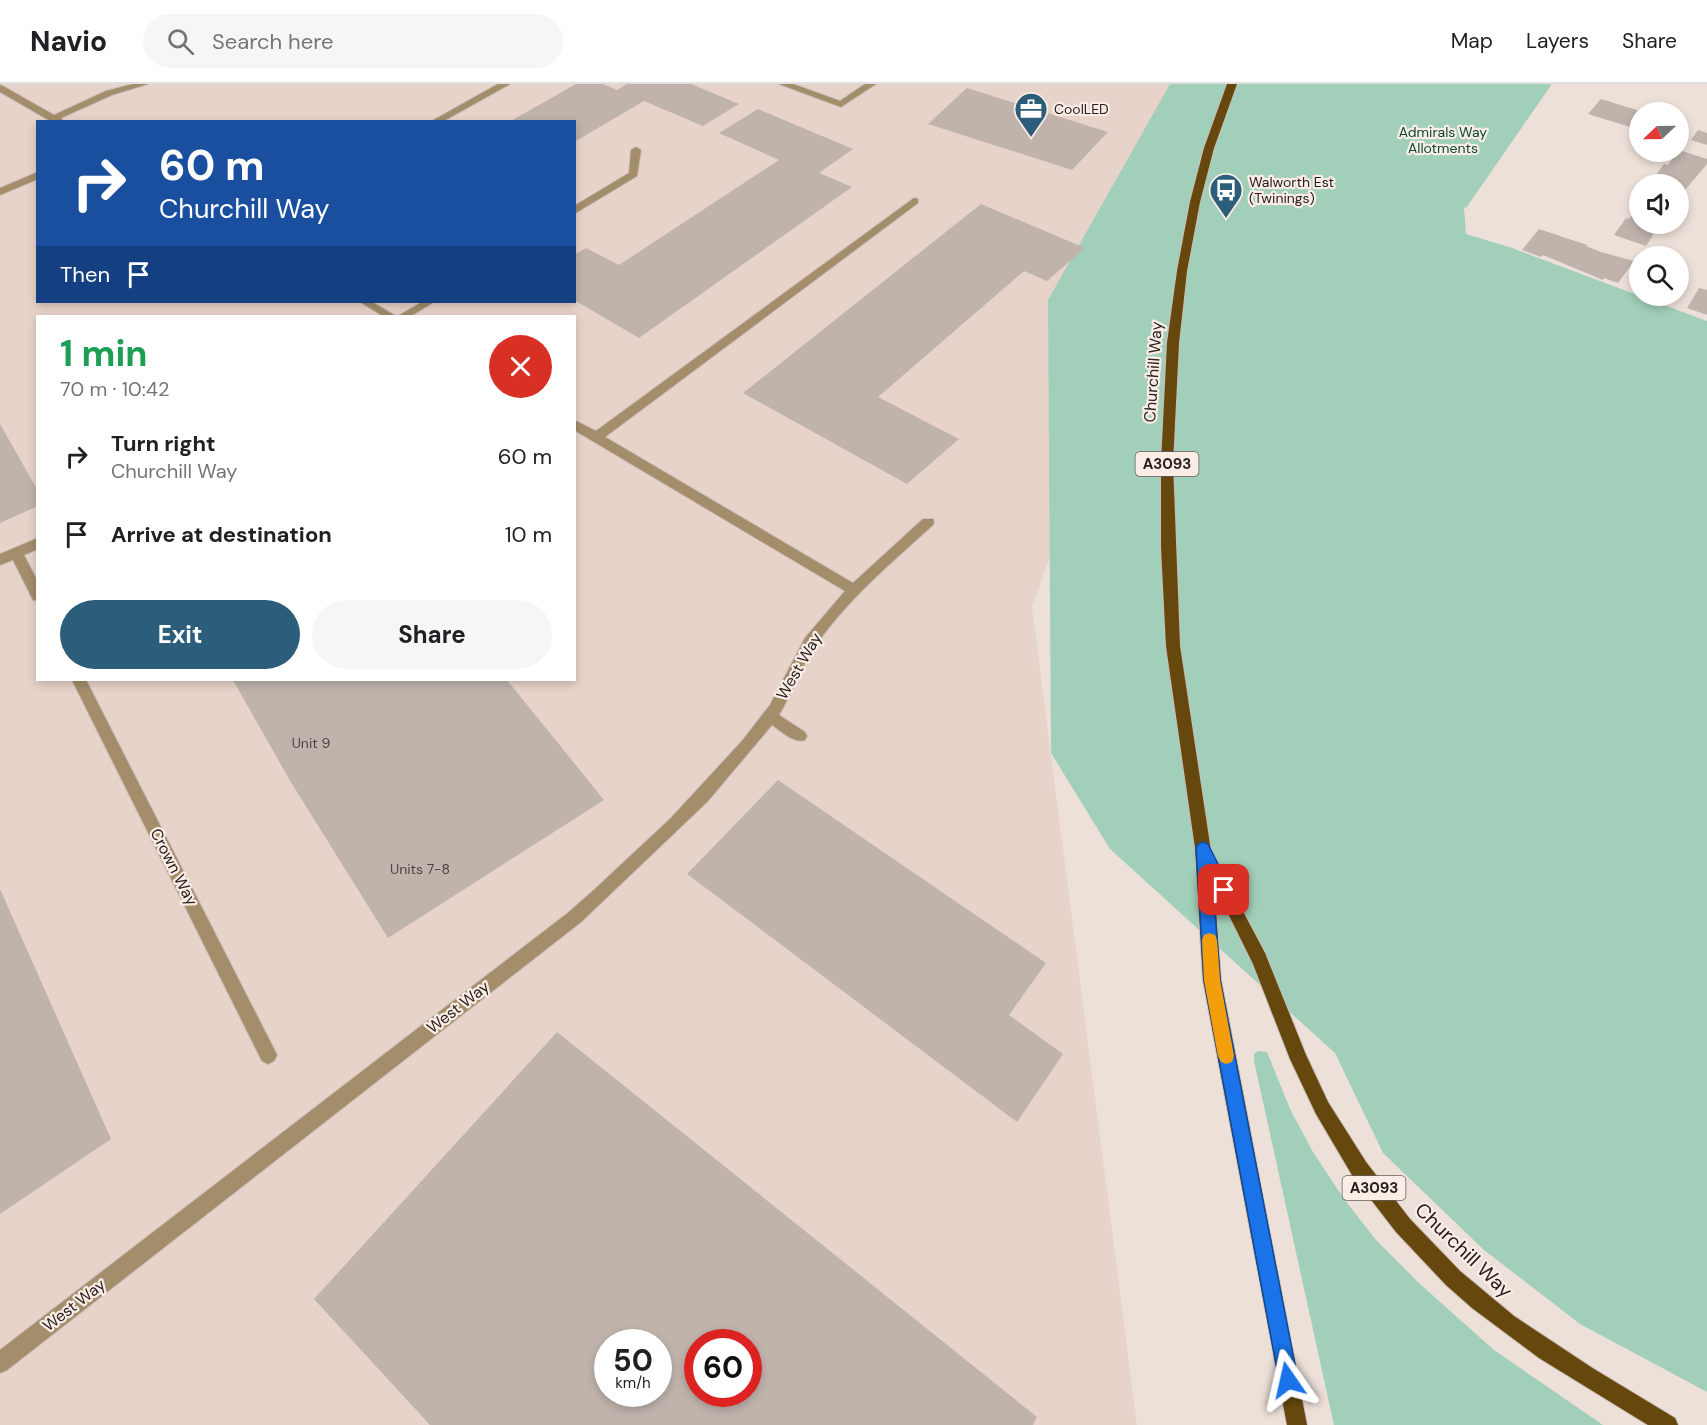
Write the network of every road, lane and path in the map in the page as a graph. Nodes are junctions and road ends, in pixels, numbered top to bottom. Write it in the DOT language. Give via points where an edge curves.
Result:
graph roads {
  1 [pos="143,84"];
  2 [pos="505,84"];
  3 [pos="784,84"];
  4 [pos="871,84"];
  5 [pos="1232,84"];
  6 [pos="0,88"];
  7 [pos="57,120"];
  8 [pos="438,120"];
  9 [pos="636,150"];
  10 [pos="36,175"];
  11 [pos="0,192"];
  12 [pos="914,201"];
  13 [pos="576,210"];
  14 [pos="367,303"];
  15 [pos="427,303"];
  16 [pos="388,315"];
  17 [pos="407,315"];
  18 [pos="660,389"];
  19 [pos="674,397"];
  20 [pos="576,425"];
  21 [pos="596,437"];
  22 [pos="928,522"];
  23 [pos="36,544"];
  24 [pos="16,553"];
  25 [pos="0,560"];
  26 [pos="853,589"];
  27 [pos="36,592"];
  28 [pos="80,681"];
  29 [pos="770,716"];
  30 [pos="800,736"];
  31 [pos="1203,848"];
  32 [pos="268,1055"];
  33 [pos="0,1363"];
  34 [pos="1297,1425"];
  35 [pos="1668,1425"];
  1 -- 7 [label="street" via="109,93"];
  2 -- 8 [label="street"];
  3 -- 4 [label="street" via="841,104"];
  5 -- 31 [label="main road, Churchill Way / A3093" via="1209,148 1184,260 1173,343 1167,463 1173,646"];
  6 -- 7 [label="street"];
  9 -- 13 [label="street" via="634,174"];
  10 -- 11 [label="street"];
  12 -- 18 [label="street"];
  14 -- 16 [label="street"];
  15 -- 17 [label="street"];
  18 -- 19 [label="street"];
  18 -- 21 [label="street"];
  20 -- 21 [label="street"];
  21 -- 26 [label="street"];
  22 -- 26 [label="street, West Way"];
  23 -- 24 [label="street"];
  24 -- 25 [label="street"];
  24 -- 27 [label="street"];
  26 -- 29 [label="street, West Way" via="809,642"];
  28 -- 32 [label="street, Crown Way"];
  29 -- 30 [label="street"];
  29 -- 33 [label="street, West Way" via="714,785 575,917"];
  31 -- 34 [label="main road, Churchill Way / A3093" via="1212,980"];
  31 -- 35 [label="main road, Churchill Way / A3093" via="1265,972 1322,1108 1357,1165 1400,1221 1445,1270 1506,1322"];
}
